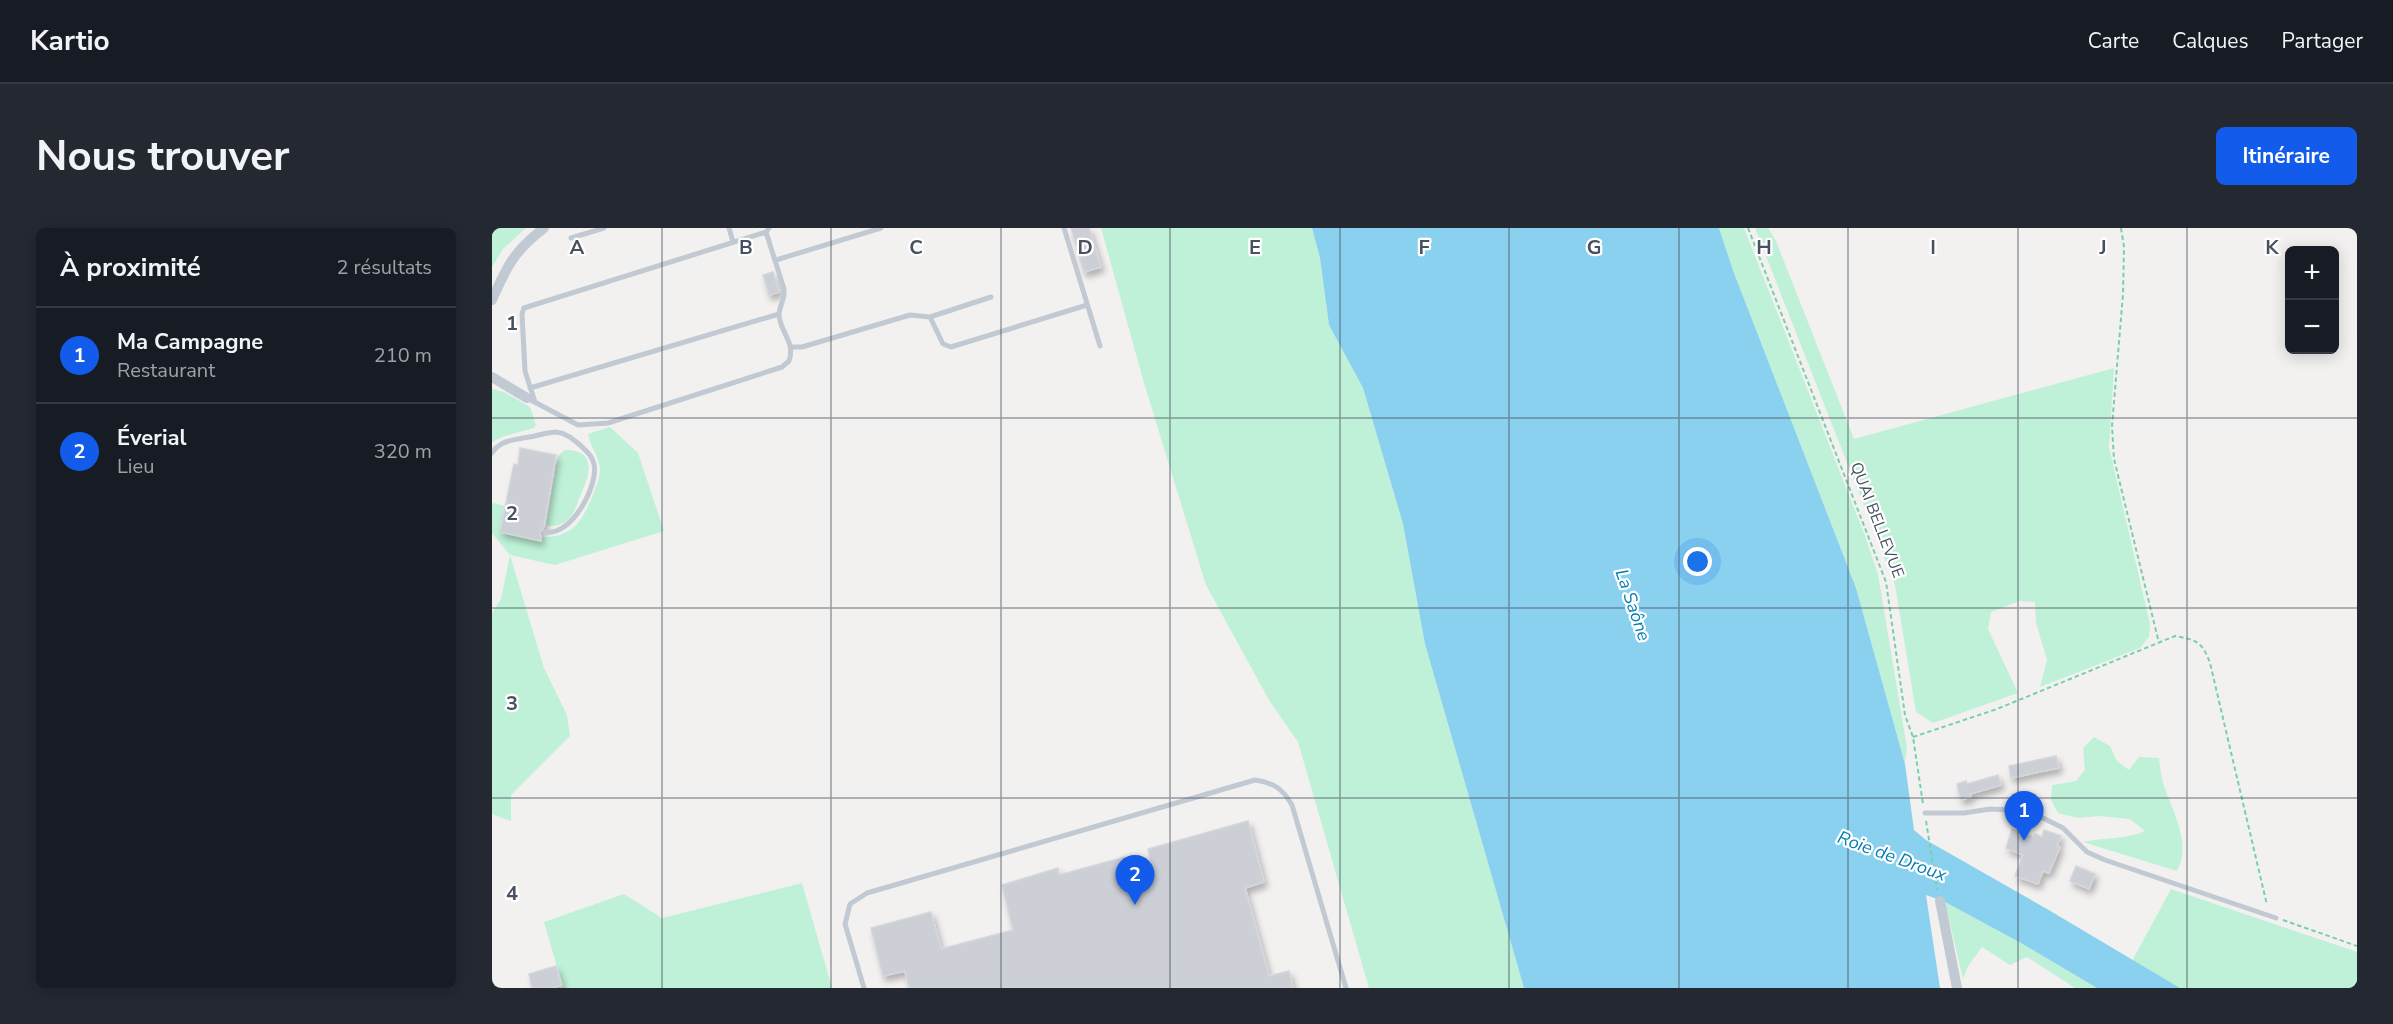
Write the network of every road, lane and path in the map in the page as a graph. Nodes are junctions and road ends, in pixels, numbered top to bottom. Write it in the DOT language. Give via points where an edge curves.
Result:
graph roads {
  1 [pos="544,228"];
  2 [pos="604,228"];
  3 [pos="729,228"];
  4 [pos="881,228"];
  5 [pos="1064,228"];
  6 [pos="1749,228"];
  7 [pos="2121,228"];
  8 [pos="768,230"];
  9 [pos="571,238"];
  10 [pos="733,242"];
  11 [pos="776,260"];
  12 [pos="991,297"];
  13 [pos="492,300"];
  14 [pos="1087,305"];
  15 [pos="779,314"];
  16 [pos="930,317"];
  17 [pos="1100,346"];
  18 [pos="792,347"];
  19 [pos="492,377"];
  20 [pos="531,396"];
  21 [pos="578,425"];
  22 [pos="571,436"];
  23 [pos="492,453"];
  24 [pos="546,532"];
  25 [pos="2159,643"];
  26 [pos="1913,736"];
  27 [pos="1925,813"];
  28 [pos="1940,901"];
  29 [pos="2276,918"];
  30 [pos="2357,946"];
  31 [pos="864,988"];
  32 [pos="1346,988"];
  33 [pos="1957,988"];
  1 -- 13 [label="street" via="522,245 506,268"];
  2 -- 9 [label="lane"];
  3 -- 10 [label="lane"];
  4 -- 11 [label="lane"];
  5 -- 14 [label="lane"];
  6 -- 26 [label="path, QUAI BELLEVUE" via="1887,582 1905,716"];
  7 -- 25 [label="path" via="2123,294 2112,426 2114,459"];
  8 -- 10 [label="lane"];
  8 -- 11 [label="lane"];
  10 -- 20 [label="lane" via="524,308 525,371"];
  11 -- 15 [label="lane" via="785,297"];
  12 -- 16 [label="lane"];
  14 -- 16 [label="lane" via="951,347 943,344"];
  14 -- 17 [label="lane"];
  15 -- 18 [label="lane"];
  15 -- 20 [label="lane"];
  16 -- 18 [label="lane" via="910,315"];
  18 -- 21 [label="lane" via="789,361 772,372 608,423"];
  19 -- 20 [label="street"];
  20 -- 21 [label="lane"];
  21 -- 22 [label="lane"];
  22 -- 23 [label="lane" via="556,432 504,442"];
  22 -- 24 [label="lane" via="590,454 594,478 577,516 559,531"];
  25 -- 26 [label="path" via="1997,708"];
  25 -- 29 [label="path" via="2175,636 2191,639 2207,653 2267,905"];
  26 -- 27 [label="path, QUAI BELLEVUE"];
  27 -- 28 [label="path, QUAI BELLEVUE"];
  27 -- 29 [label="lane" via="2029,811 2063,828 2087,852 2105,860"];
  28 -- 33 [label="street"];
  29 -- 30 [label="path"];
  31 -- 32 [label="lane" via="845,924 850,904 867,893 1256,780 1273,783 1292,804"];
}
